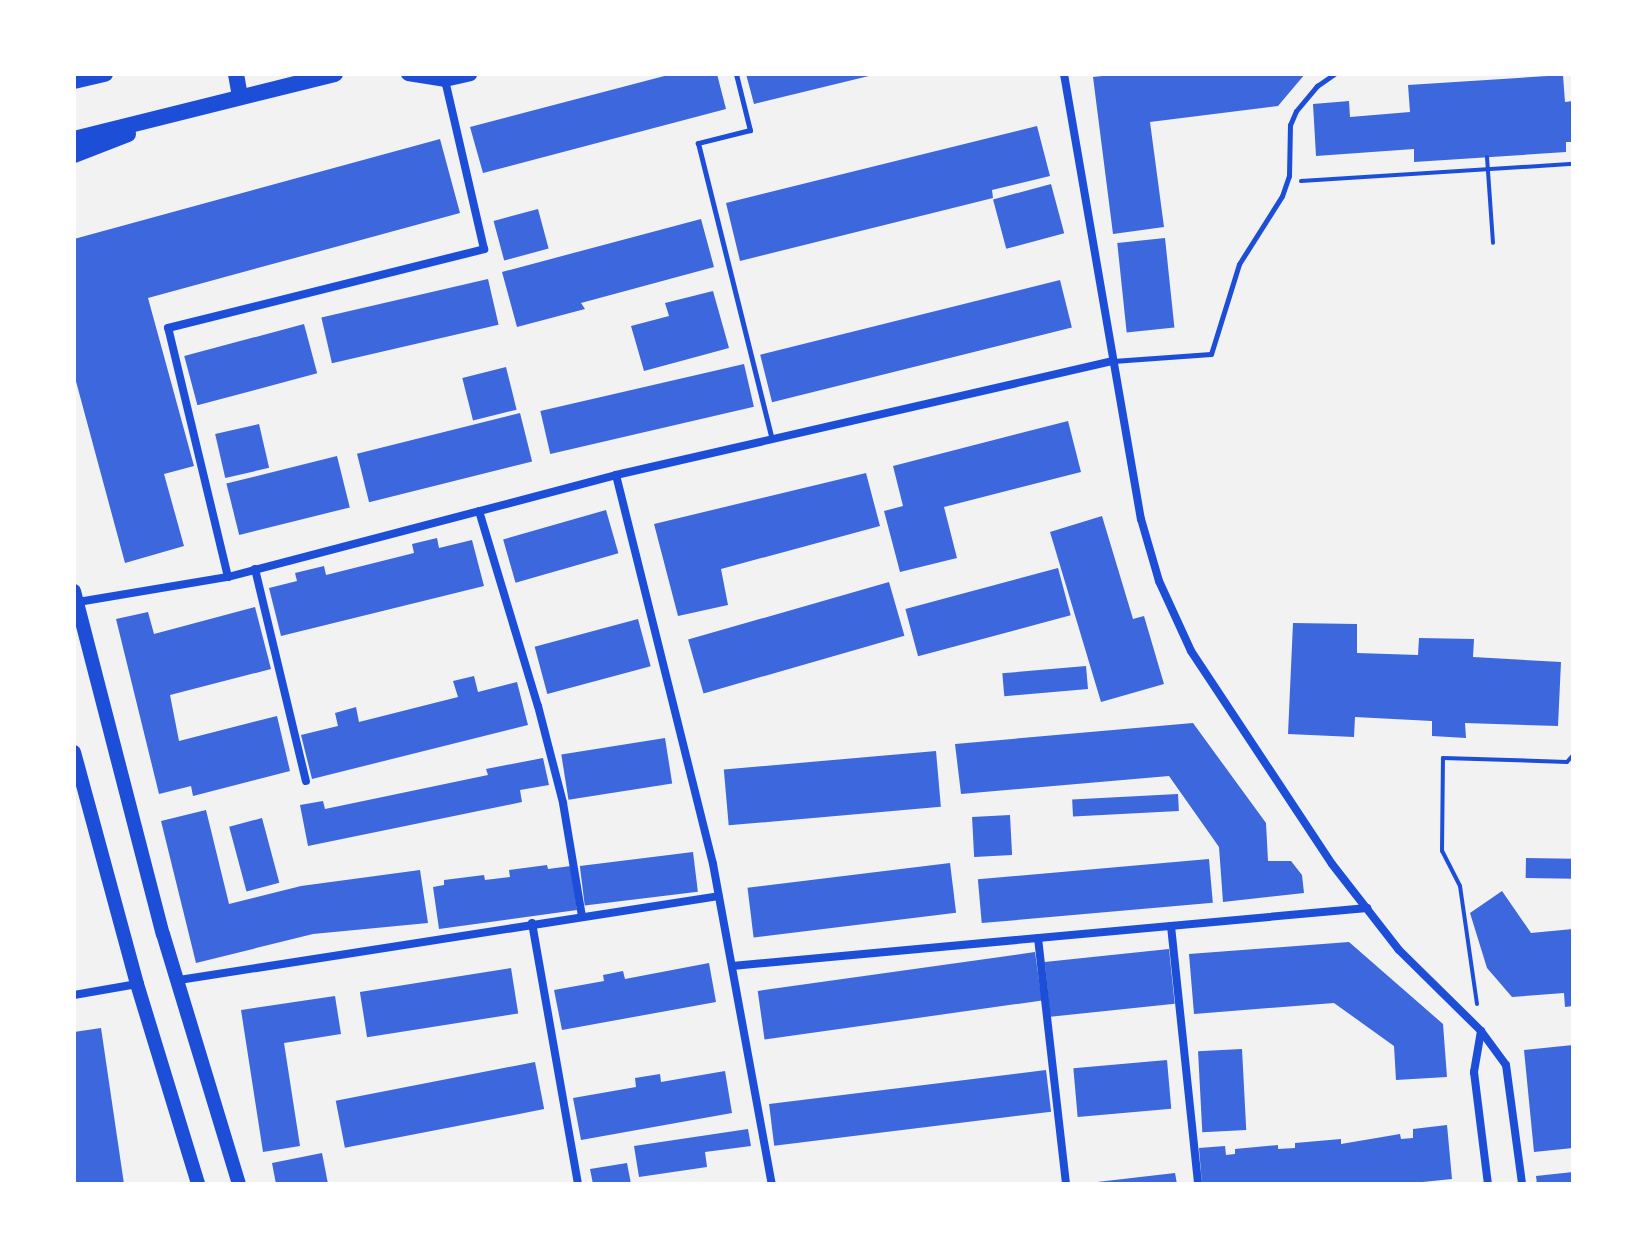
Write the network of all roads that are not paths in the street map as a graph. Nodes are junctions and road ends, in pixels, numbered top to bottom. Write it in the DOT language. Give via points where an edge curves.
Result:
graph roads {
  1 [pos="105,74"];
  2 [pos="236,74"];
  3 [pos="335,74"];
  4 [pos="408,74"];
  5 [pos="470,74"];
  6 [pos="736,74"];
  7 [pos="1064,74"];
  8 [pos="1334,74"];
  9 [pos="445,80"];
  10 [pos="74,81"];
  11 [pos="240,97"];
  12 [pos="197,107"];
  13 [pos="74,139"];
  14 [pos="74,155"];
  15 [pos="1113,361"];
  16 [pos="772,439"];
  17 [pos="616,475"];
  18 [pos="479,511"];
  19 [pos="255,569"];
  20 [pos="228,577"];
  21 [pos="76,596"];
  22 [pos="74,752"];
  23 [pos="306,781"];
  24 [pos="719,896"];
  25 [pos="1367,908"];
  26 [pos="582,916"];
  27 [pos="532,923"];
  28 [pos="1171,926"];
  29 [pos="1038,938"];
  30 [pos="732,966"];
  31 [pos="179,980"];
  32 [pos="137,984"];
  33 [pos="74,995"];
  34 [pos="1481,1031"];
  35 [pos="198,1184"];
  36 [pos="239,1184"];
  37 [pos="578,1184"];
  38 [pos="772,1184"];
  39 [pos="1066,1184"];
  40 [pos="1198,1184"];
  41 [pos="1488,1184"];
  42 [pos="1522,1184"];
  1 -- 10 [label="main road"];
  2 -- 11 [label="main road"];
  3 -- 11 [label="main road"];
  4 -- 9 [label="main road"];
  5 -- 9 [label="main road"];
  6 -- 16 [label="lane" via="750,130 698,143"];
  7 -- 15 [label="street"];
  8 -- 15 [label="lane" via="1296,111 1290,125 1287,182 1239,264 1211,354"];
  9 -- 20 [label="street" via="484,249 168,328"];
  11 -- 12 [label="main road"];
  12 -- 13 [label="main road"];
  12 -- 14 [label="main road"];
  15 -- 16 [label="street"];
  15 -- 25 [label="street" via="1141,519 1159,581 1191,651 1332,864"];
  16 -- 17 [label="street"];
  17 -- 18 [label="street"];
  17 -- 24 [label="street"];
  18 -- 19 [label="street"];
  18 -- 26 [label="street" via="542,720"];
  19 -- 20 [label="street"];
  19 -- 23 [label="street"];
  20 -- 21 [label="street"];
  21 -- 31 [label="main road"];
  22 -- 32 [label="main road"];
  24 -- 26 [label="street"];
  24 -- 30 [label="street"];
  25 -- 28 [label="street"];
  25 -- 34 [label="street" via="1399,950"];
  26 -- 27 [label="street"];
  27 -- 31 [label="street"];
  27 -- 37 [label="street"];
  28 -- 29 [label="street"];
  28 -- 40 [label="street"];
  29 -- 30 [label="street"];
  29 -- 39 [label="street"];
  30 -- 38 [label="street"];
  31 -- 36 [label="main road"];
  32 -- 33 [label="street"];
  32 -- 35 [label="main road"];
  34 -- 41 [label="street" via="1474,1072"];
  34 -- 42 [label="street" via="1506,1065"];
}
